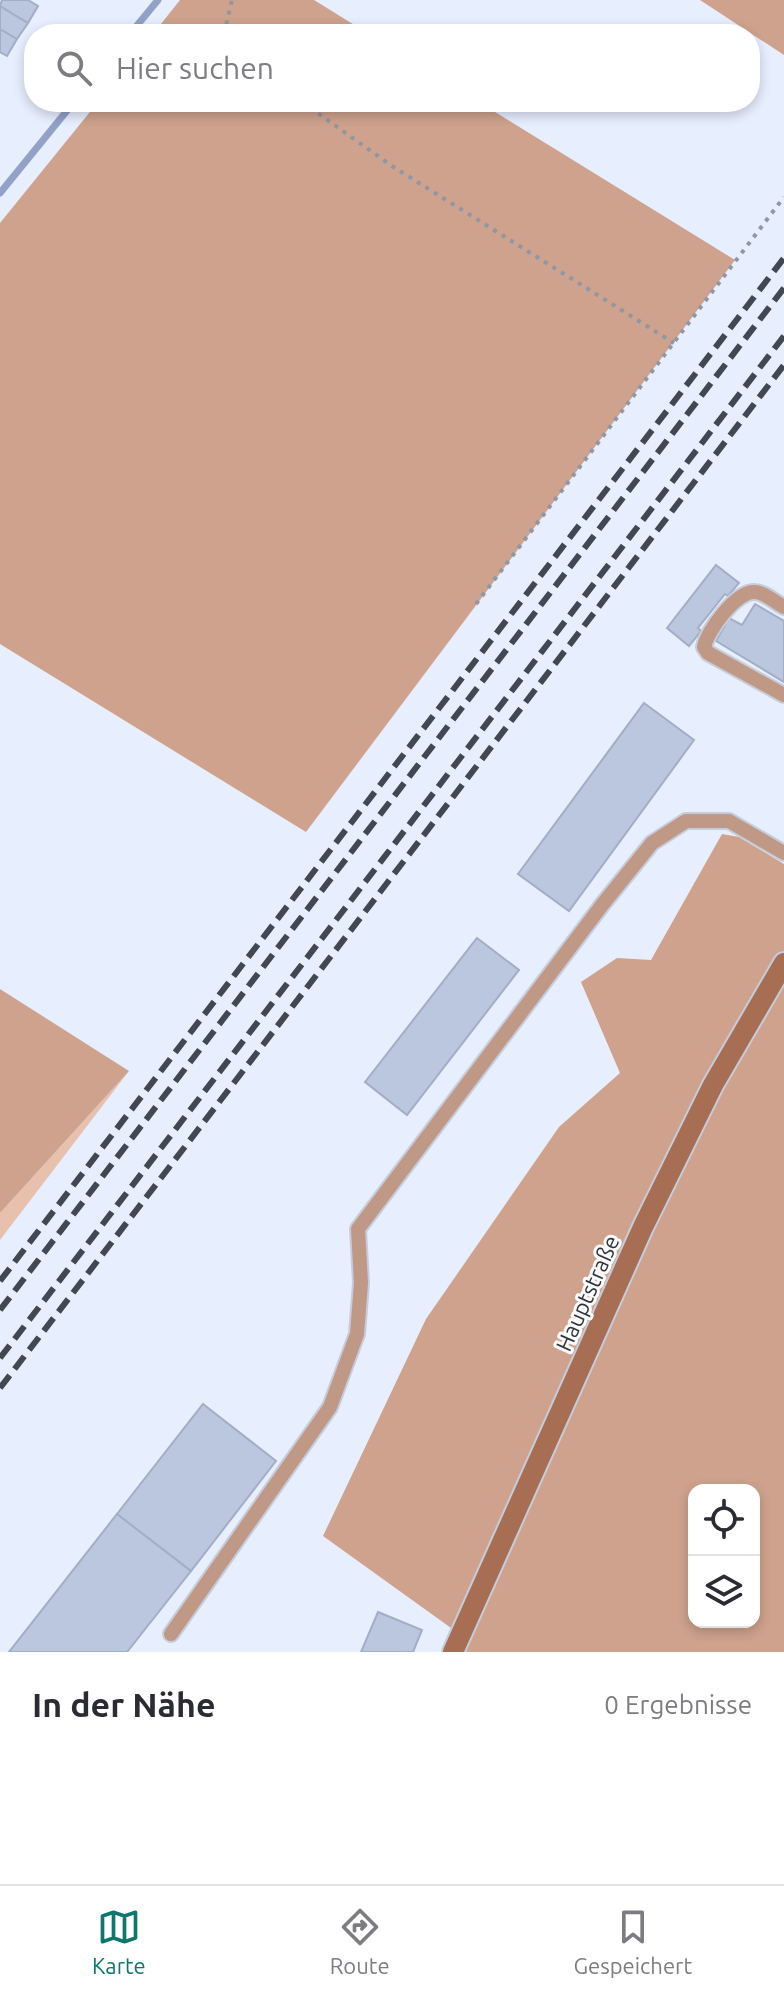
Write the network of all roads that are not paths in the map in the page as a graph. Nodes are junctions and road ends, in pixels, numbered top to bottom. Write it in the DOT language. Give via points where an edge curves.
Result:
graph roads {
  1 [pos="784,607"];
  2 [pos="784,695"];
  3 [pos="784,853"];
  4 [pos="784,963"];
  5 [pos="171,1634"];
  6 [pos="453,1652"];
  1 -- 2 [label="lane" via="758,592 745,594 736,599 704,647"];
  3 -- 5 [label="lane" via="729,821 686,821 652,843 602,905 358,1229 357,1334 330,1407"];
  4 -- 6 [label="street, Hauptstraße" via="713,1085 643,1227"];
}
